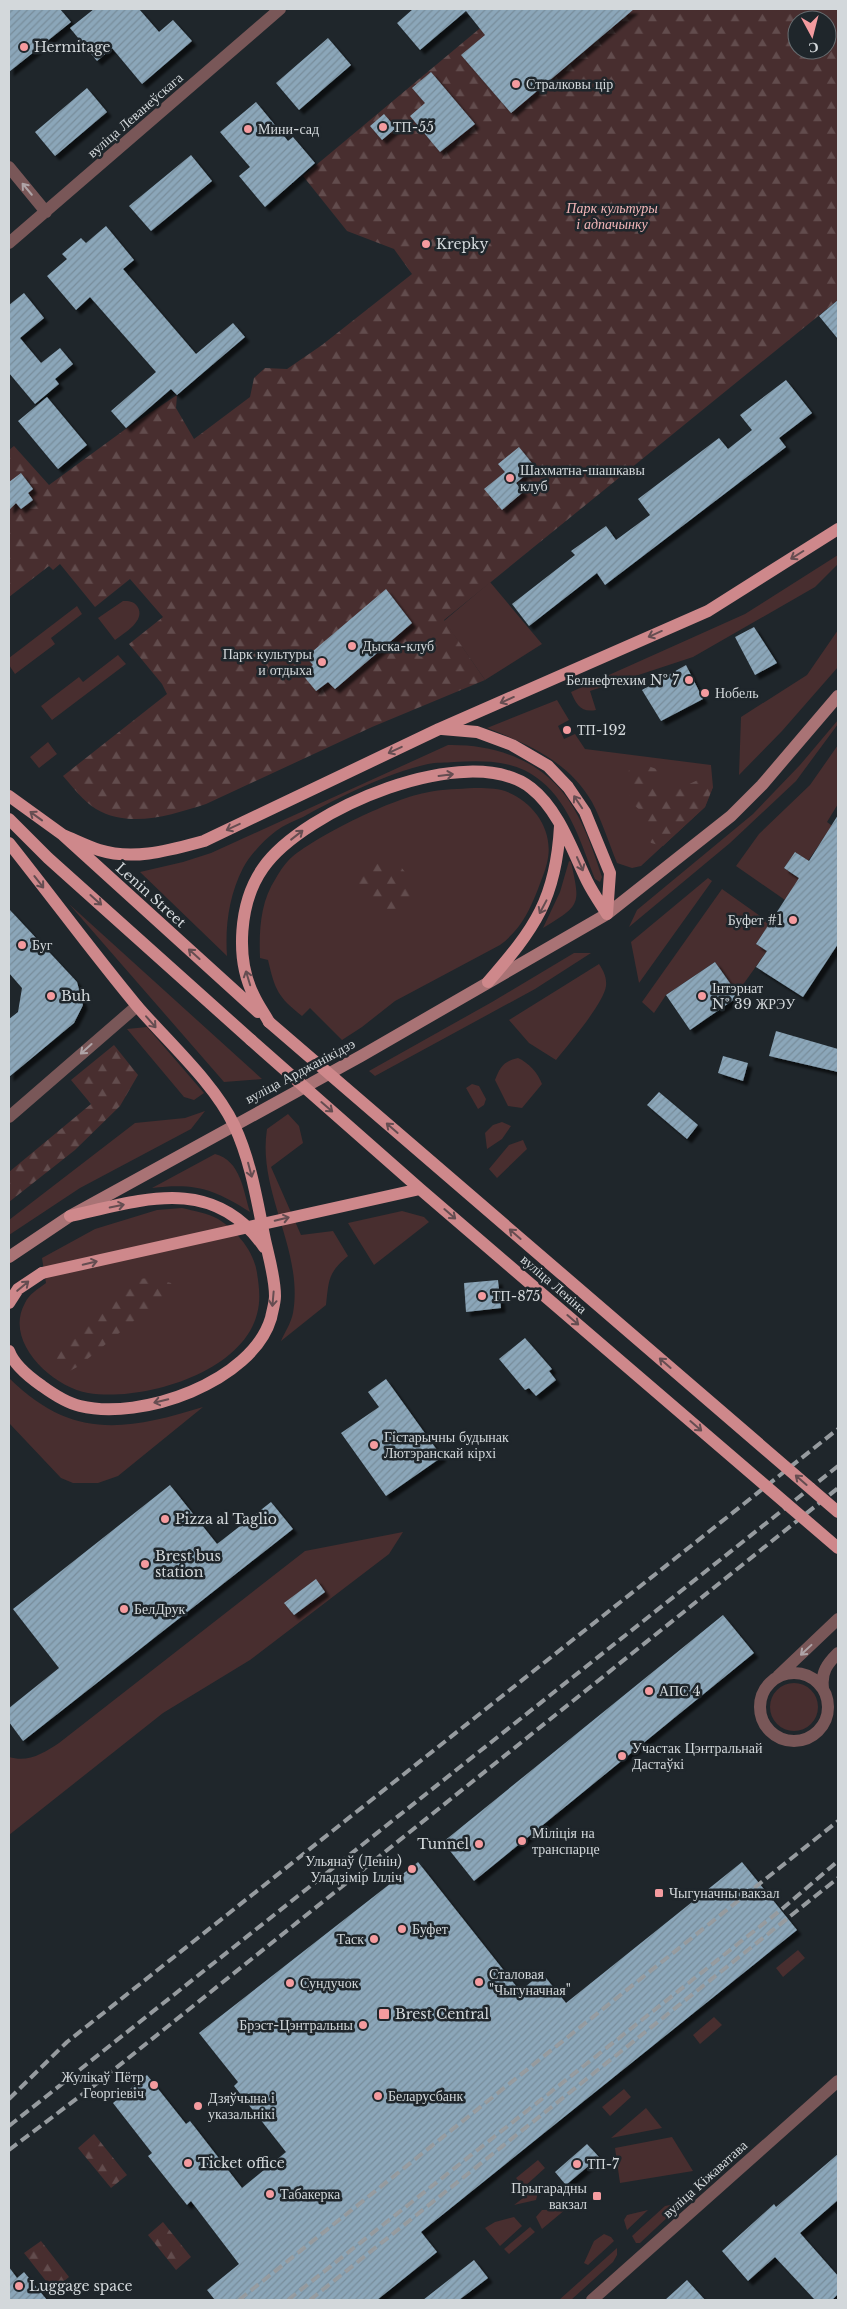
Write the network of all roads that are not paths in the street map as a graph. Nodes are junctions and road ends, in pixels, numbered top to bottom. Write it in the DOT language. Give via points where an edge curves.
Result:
graph roads {
  1 [pos="280,9"];
  2 [pos="9,167"];
  3 [pos="46,212"];
  4 [pos="9,243"];
  5 [pos="838,529"];
  6 [pos="838,696"];
  7 [pos="439,729"];
  8 [pos="9,796"];
  9 [pos="9,819"];
  10 [pos="560,826"];
  11 [pos="63,835"];
  12 [pos="9,843"];
  13 [pos="607,914"];
  14 [pos="488,982"];
  15 [pos="137,1006"];
  16 [pos="269,1022"];
  17 [pos="9,1117"];
  18 [pos="234,1124"];
  19 [pos="420,1189"];
  20 [pos="70,1216"];
  21 [pos="267,1251"];
  22 [pos="9,1257"];
  23 [pos="9,1302"];
  24 [pos="9,1351"];
  25 [pos="838,1512"];
  26 [pos="838,1548"];
  27 [pos="838,1619"];
  28 [pos="838,1652"];
  29 [pos="774,1680"];
  30 [pos="823,1688"];
  31 [pos="838,2081"];
  32 [pos="592,2300"];
  1 -- 3 [label="street, вуліца Леванеўскага"];
  3 -- 2 [label="street, one-way"];
  3 -- 4 [label="street, вуліца Леванеўскага"];
  5 -- 7 [label="main road, one-way" via="708,611"];
  6 -- 13 [label="main road, вуліца Арджанікідзэ" via="769,778 731,816"];
  7 -- 11 [label="main road, one-way" via="204,841 162,852 129,855 101,850"];
  13 -- 7 [label="main road, one-way" via="610,873 585,812 568,786 548,766 512,745 477,732"];
  11 -- 8 [label="main road, Lenin Street, one-way"];
  9 -- 19 [label="main road, вуліца Леніна, one-way, bridge" via="48,858"];
  10 -- 13 [label="main road, one-way" via="588,884"];
  10 -- 14 [label="main road, one-way" via="554,878 546,901 516,950"];
  16 -- 10 [label="main road, one-way" via="253,995 245,969 244,918 250,892 262,868 281,847 307,827 398,783 476,771 510,776 531,788 546,803"];
  16 -- 11 [label="main road, Lenin Street, one-way"];
  12 -- 15 [label="main road, one-way"];
  13 -- 14 [label="main road, вуліца Арджанікідзэ"];
  14 -- 18 [label="main road, вуліца Арджанікідзэ" via="361,1056"];
  15 -- 17 [label="street, one-way"];
  15 -- 18 [label="main road, one-way" via="214,1094"];
  25 -- 16 [label="main road, вуліца Леніна, one-way, bridge"];
  18 -- 20 [label="main road, вуліца Арджанікідзэ"];
  18 -- 21 [label="main road, one-way" via="251,1170"];
  23 -- 19 [label="main road, one-way, bridge" via="18,1289 42,1273"];
  19 -- 26 [label="main road, вуліца Леніна, one-way, bridge"];
  20 -- 21 [label="main road, one-way" via="156,1199 187,1197 214,1205 235,1217 254,1232"];
  20 -- 22 [label="main road, вуліца Арджанікідзэ"];
  21 -- 24 [label="main road, one-way" via="275,1297 262,1336 249,1355 232,1370 194,1390 165,1401 134,1407 80,1406 54,1395 34,1380"];
  27 -- 29 [label="street, one-way"];
  28 -- 30 [label="street" via="822,1676"];
  29 -- 30 [label="street" via="784,1675 800,1674 815,1680"];
  29 -- 30 [label="street" via="761,1698 760,1709 768,1730 788,1741 809,1738 825,1722 828,1699"];
  31 -- 32 [label="street, вуліца Кіжаватава"];
}
